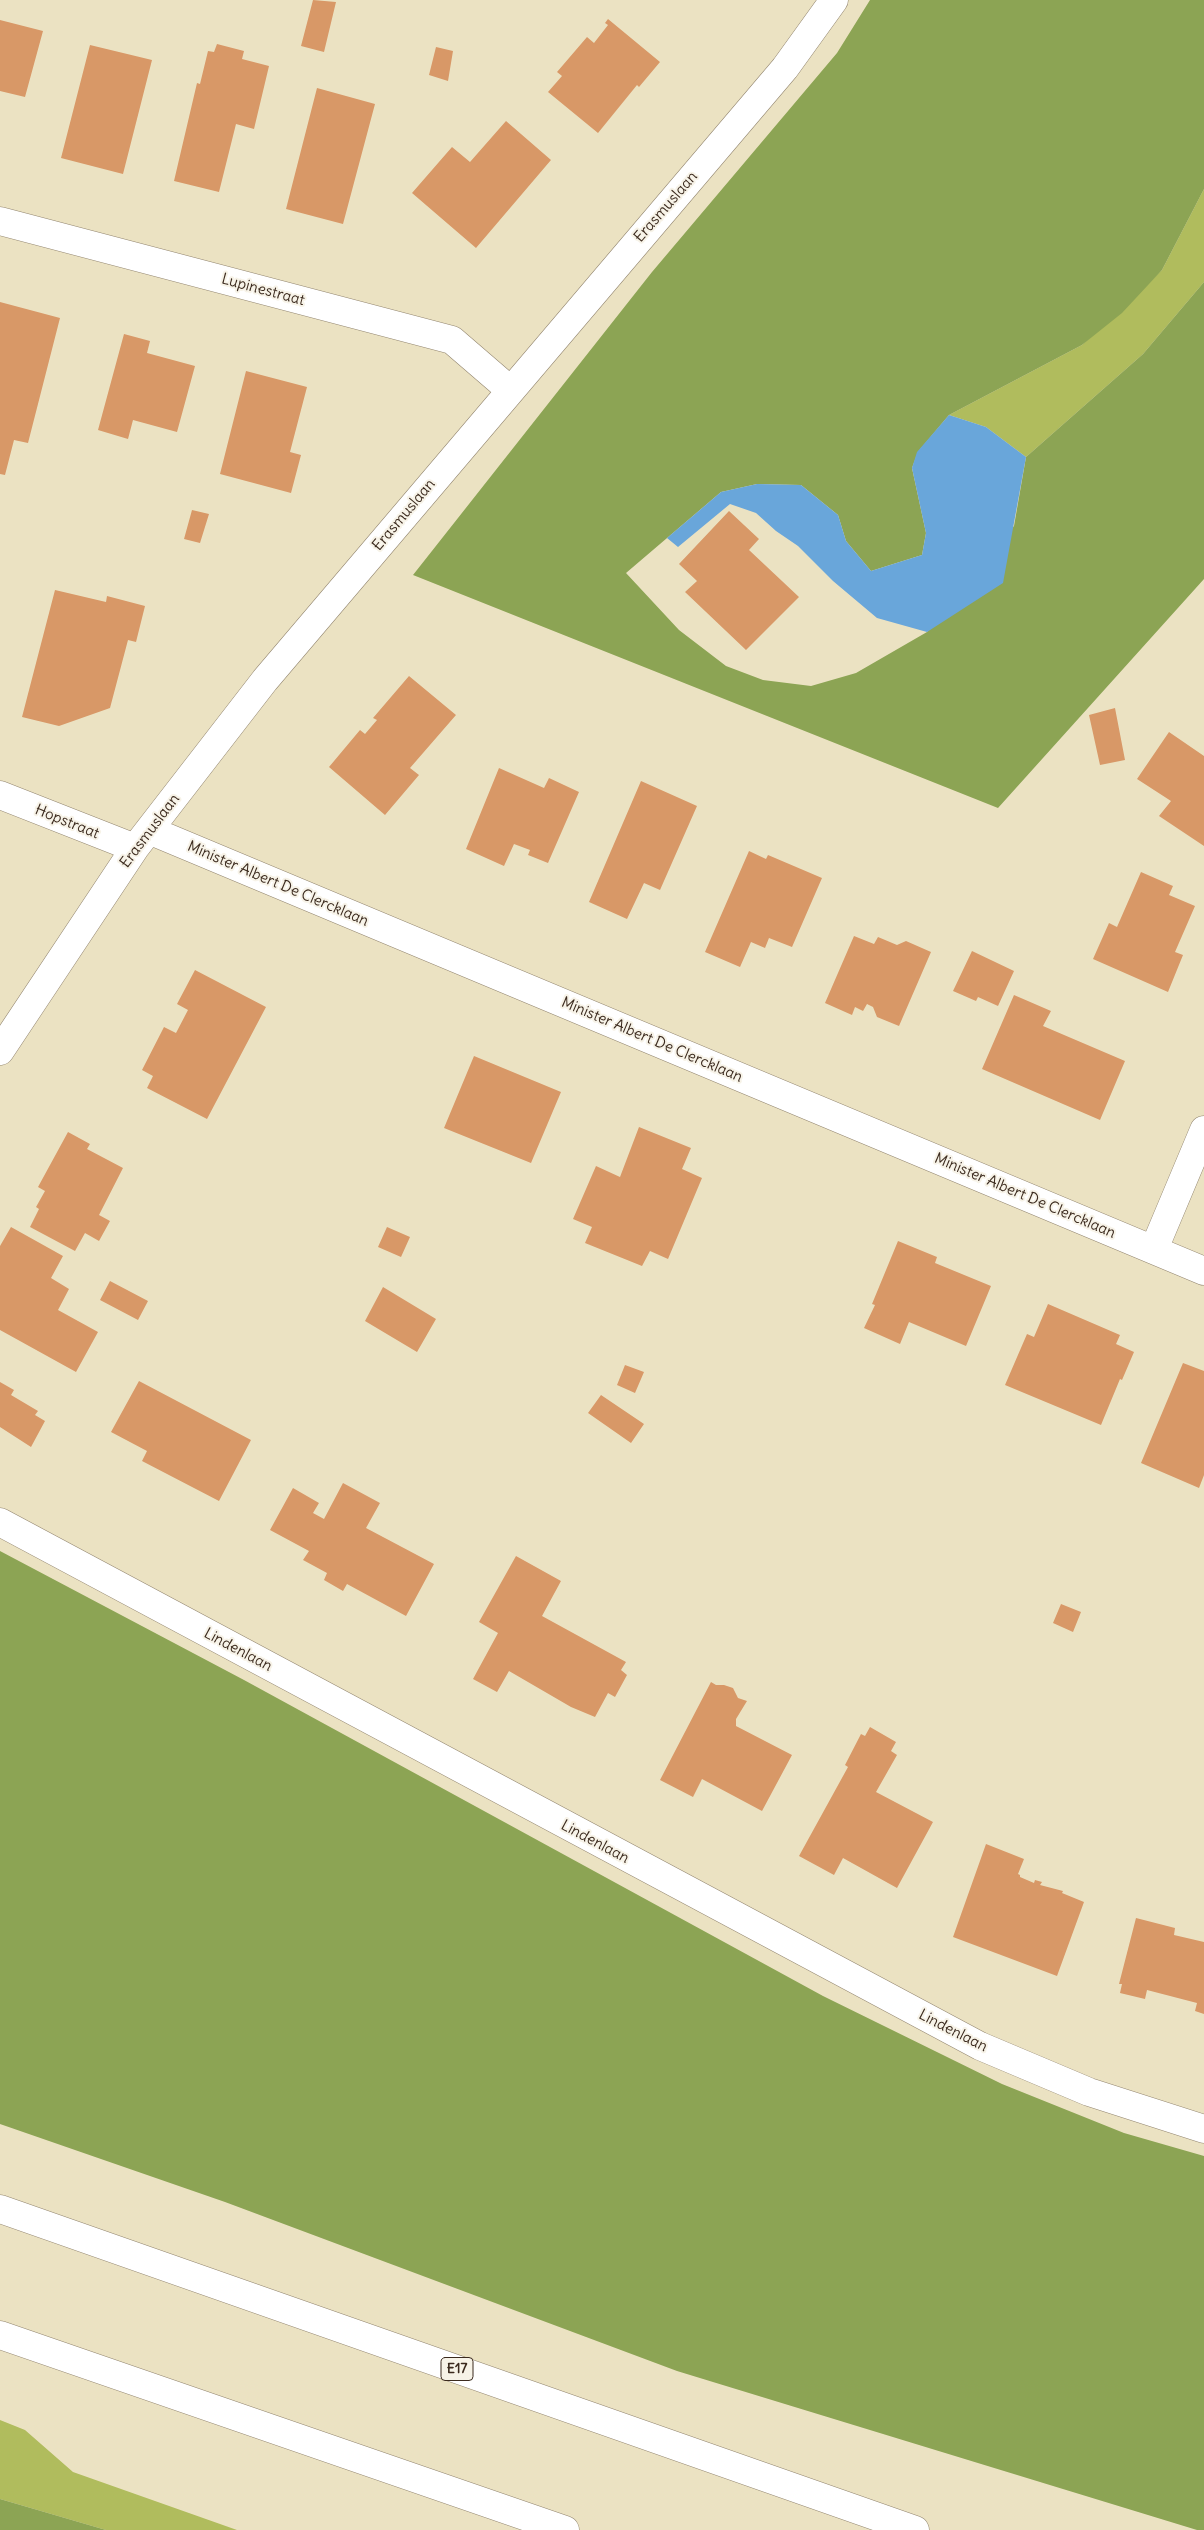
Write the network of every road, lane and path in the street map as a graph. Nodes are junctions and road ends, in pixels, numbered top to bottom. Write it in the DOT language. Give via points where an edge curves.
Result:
graph roads {
  1 [pos="834,0"];
  2 [pos="0,221"];
  3 [pos="510,390"];
  4 [pos="0,795"];
  5 [pos="142,839"];
  6 [pos="0,1051"];
  7 [pos="1204,1130"];
  8 [pos="1154,1249"];
  9 [pos="1204,1272"];
  10 [pos="0,1522"];
  11 [pos="1204,2128"];
  12 [pos="0,2209"];
  13 [pos="0,2335"];
  14 [pos="565,2530"];
  15 [pos="915,2530"];
  1 -- 3 [label="main road, Erasmuslaan" via="785,68"];
  2 -- 3 [label="main road, Lupinestraat" via="452,340"];
  3 -- 5 [label="main road, Erasmuslaan" via="265,680"];
  4 -- 5 [label="main road, Hopstraat"];
  5 -- 6 [label="main road, Erasmuslaan"];
  5 -- 8 [label="main road, Minister Albert De Clercklaan"];
  7 -- 8 [label="main road"];
  8 -- 9 [label="main road, Minister Albert De Clercklaan"];
  10 -- 11 [label="main road, Lindenlaan" via="980,2046 1089,2092"];
  12 -- 15 [label="main road, E17"];
  13 -- 14 [label="main road"];
}
